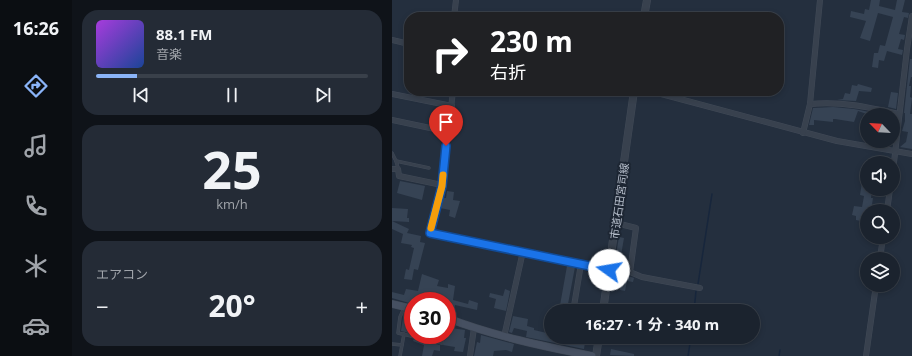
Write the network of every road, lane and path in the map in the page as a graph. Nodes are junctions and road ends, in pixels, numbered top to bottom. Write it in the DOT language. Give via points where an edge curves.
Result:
graph roads {
  1 [pos="456,0"];
  2 [pos="647,0"];
  3 [pos="820,0"];
  4 [pos="455,12"];
  5 [pos="645,12"];
  6 [pos="912,16"];
  7 [pos="392,40"];
  8 [pos="404,43"];
  9 [pos="909,49"];
  10 [pos="392,94"];
  11 [pos="453,96"];
  12 [pos="633,96"];
  13 [pos="668,96"];
  14 [pos="810,104"];
  15 [pos="452,106"];
  16 [pos="872,108"];
  17 [pos="900,108"];
  18 [pos="392,120"];
  19 [pos="449,132"];
  20 [pos="803,133"];
  21 [pos="896,148"];
  22 [pos="896,152"];
  23 [pos="392,153"];
  24 [pos="912,154"];
  25 [pos="895,156"];
  26 [pos="396,161"];
  27 [pos="429,168"];
  28 [pos="392,169"];
  29 [pos="398,169"];
  30 [pos="442,186"];
  31 [pos="616,224"];
  32 [pos="522,251"];
  33 [pos="581,264"];
  34 [pos="609,270"];
  35 [pos="700,288"];
  36 [pos="875,292"];
  37 [pos="392,304"];
  38 [pos="575,304"];
  39 [pos="604,304"];
  40 [pos="404,307"];
  41 [pos="456,321"];
  42 [pos="474,328"];
  43 [pos="404,334"];
  44 [pos="504,337"];
  45 [pos="392,344"];
  46 [pos="598,344"];
  47 [pos="402,345"];
  48 [pos="400,356"];
  49 [pos="470,356"];
  50 [pos="592,356"];
  51 [pos="596,356"];
  52 [pos="866,356"];
  1 -- 4 [label="street"];
  2 -- 5 [label="street"];
  3 -- 14 [label="street"];
  6 -- 9 [label="street"];
  7 -- 8 [label="street"];
  9 -- 17 [label="street"];
  10 -- 15 [label="street"];
  11 -- 15 [label="street"];
  12 -- 31 [label="street, 市道石田宮司線"];
  13 -- 20 [label="street"];
  14 -- 16 [label="street" via="828,103"];
  14 -- 20 [label="street"];
  15 -- 19 [label="street"];
  18 -- 19 [label="street"];
  19 -- 30 [label="street"];
  20 -- 22 [label="street"];
  21 -- 22 [label="street"];
  22 -- 24 [label="street"];
  22 -- 25 [label="street"];
  23 -- 26 [label="lane"];
  26 -- 27 [label="lane"];
  26 -- 29 [label="lane"];
  28 -- 29 [label="street"];
  29 -- 30 [label="street" via="399,176"];
  30 -- 32 [label="street" via="430,233"];
  31 -- 34 [label="street, 市道石田宮司線"];
  31 -- 35 [label="street" via="636,228 630,272 642,277"];
  32 -- 33 [label="street"];
  32 -- 44 [label="street"];
  33 -- 34 [label="street"];
  33 -- 38 [label="street"];
  34 -- 39 [label="street, 市道石田宮司線"];
  36 -- 52 [label="street"];
  37 -- 40 [label="main road"];
  40 -- 43 [label="lane" via="398,333"];
  41 -- 42 [label="main road"];
  42 -- 44 [label="main road"];
  42 -- 49 [label="street"];
  43 -- 47 [label="lane"];
  44 -- 50 [label="main road"];
  45 -- 47 [label="lane"];
  46 -- 51 [label="street"];
  47 -- 48 [label="lane"];
}
